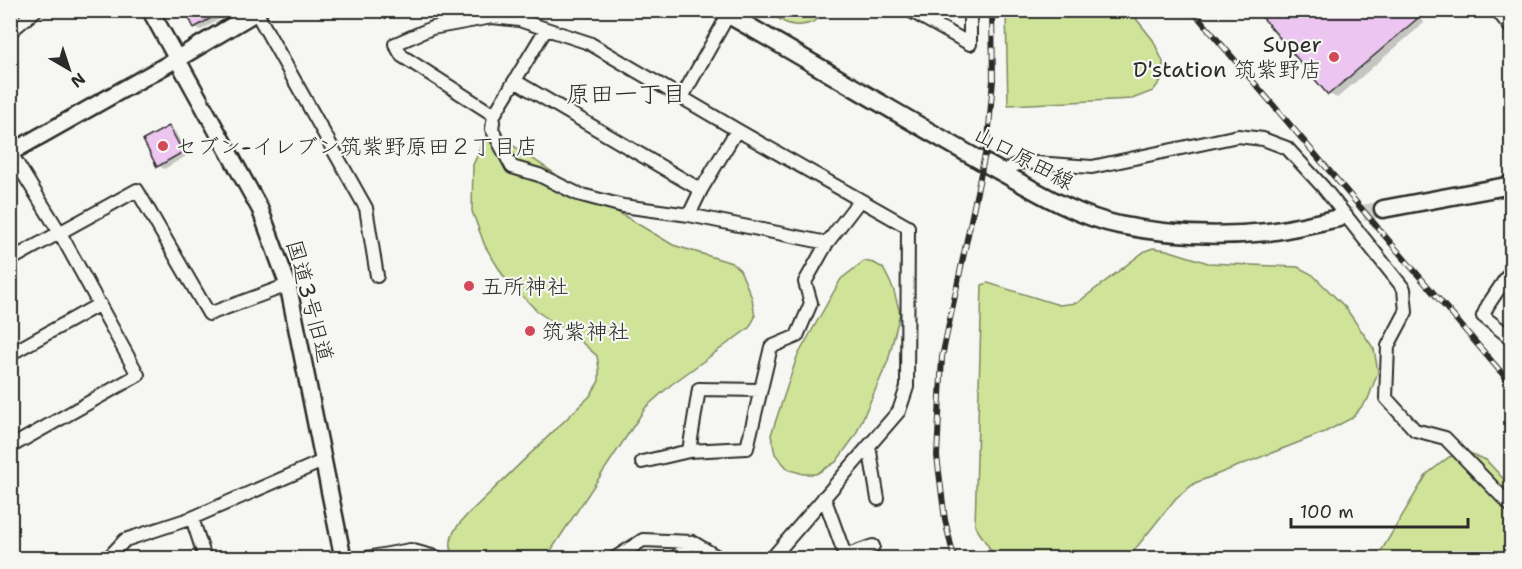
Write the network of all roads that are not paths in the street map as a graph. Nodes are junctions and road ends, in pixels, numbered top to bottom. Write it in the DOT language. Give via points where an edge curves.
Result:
graph roads {
  1 [pos="36,10"];
  2 [pos="150,10"];
  3 [pos="909,10"];
  4 [pos="970,10"];
  5 [pos="1502,10"];
  6 [pos="258,11"];
  7 [pos="726,12"];
  8 [pos="492,14"];
  9 [pos="1512,22"];
  10 [pos="546,28"];
  11 [pos="10,32"];
  12 [pos="177,58"];
  13 [pos="515,81"];
  14 [pos="682,97"];
  15 [pos="494,115"];
  16 [pos="737,130"];
  17 [pos="11,153"];
  18 [pos="1002,172"];
  19 [pos="1512,185"];
  20 [pos="701,190"];
  21 [pos="860,200"];
  22 [pos="1383,209"];
  23 [pos="689,215"];
  24 [pos="1339,218"];
  25 [pos="60,233"];
  26 [pos="827,243"];
  27 [pos="10,261"];
  28 [pos="1512,269"];
  29 [pos="377,276"];
  30 [pos="288,285"];
  31 [pos="100,304"];
  32 [pos="1512,339"];
  33 [pos="10,354"];
  34 [pos="760,390"];
  35 [pos="869,446"];
  36 [pos="10,447"];
  37 [pos="689,451"];
  38 [pos="322,461"];
  39 [pos="642,462"];
  40 [pos="824,497"];
  41 [pos="878,499"];
  42 [pos="1512,507"];
  43 [pos="192,518"];
  44 [pos="692,542"];
  45 [pos="873,546"];
  46 [pos="845,557"];
  47 [pos="108,558"];
  48 [pos="205,558"];
  49 [pos="343,558"];
  50 [pos="366,558"];
  51 [pos="439,558"];
  52 [pos="615,558"];
  53 [pos="675,558"];
  54 [pos="719,558"];
  55 [pos="772,558"];
  1 -- 11 [label="street"];
  2 -- 12 [label="street, 国道3号旧道"];
  3 -- 4 [label="street" via="970,44"];
  5 -- 9 [label="main road"];
  6 -- 12 [label="main road"];
  6 -- 29 [label="street" via="366,208"];
  7 -- 14 [label="street"];
  7 -- 18 [label="main road, 山口原田線"];
  8 -- 10 [label="street"];
  8 -- 15 [label="street" via="432,28 395,44 402,56"];
  10 -- 13 [label="street"];
  10 -- 14 [label="street" via="589,43"];
  12 -- 17 [label="street"];
  12 -- 30 [label="street, 国道3号旧道" via="260,209"];
  13 -- 15 [label="street"];
  13 -- 20 [label="street"];
  14 -- 16 [label="street"];
  15 -- 23 [label="street" via="492,129 512,167 578,194 623,206"];
  16 -- 20 [label="street"];
  16 -- 21 [label="street"];
  17 -- 25 [label="street"];
  18 -- 24 [label="main road, 山口原田線" via="1074,209 1116,224 1162,232 1269,232"];
  18 -- 42 [label="street" via="1021,162 1092,167 1238,136 1263,139 1287,148 1404,289 1406,312 1388,346 1386,398 1415,430 1446,438"];
  19 -- 22 [label="main road"];
  20 -- 23 [label="street"];
  21 -- 26 [label="street"];
  21 -- 35 [label="street" via="908,227 907,387 899,411"];
  23 -- 26 [label="street"];
  25 -- 27 [label="street"];
  25 -- 30 [label="street" via="137,190 209,314"];
  25 -- 31 [label="street"];
  26 -- 34 [label="street" via="805,282 811,303 797,336 771,347"];
  28 -- 32 [label="street" via="1483,316"];
  30 -- 38 [label="street, 国道3号旧道"];
  31 -- 33 [label="street"];
  31 -- 36 [label="street" via="138,375"];
  34 -- 37 [label="street" via="747,448"];
  34 -- 37 [label="street" via="699,389"];
  35 -- 40 [label="street"];
  35 -- 41 [label="street"];
  37 -- 39 [label="street"];
  38 -- 43 [label="street"];
  38 -- 49 [label="street, 国道3号旧道"];
  40 -- 46 [label="street"];
  40 -- 55 [label="street"];
  43 -- 47 [label="street" via="125,540"];
  43 -- 48 [label="street"];
  44 -- 52 [label="street" via="643,540"];
  44 -- 53 [label="street"];
  44 -- 54 [label="street"];
  45 -- 46 [label="street"];
  50 -- 51 [label="street" via="410,550"];
}
